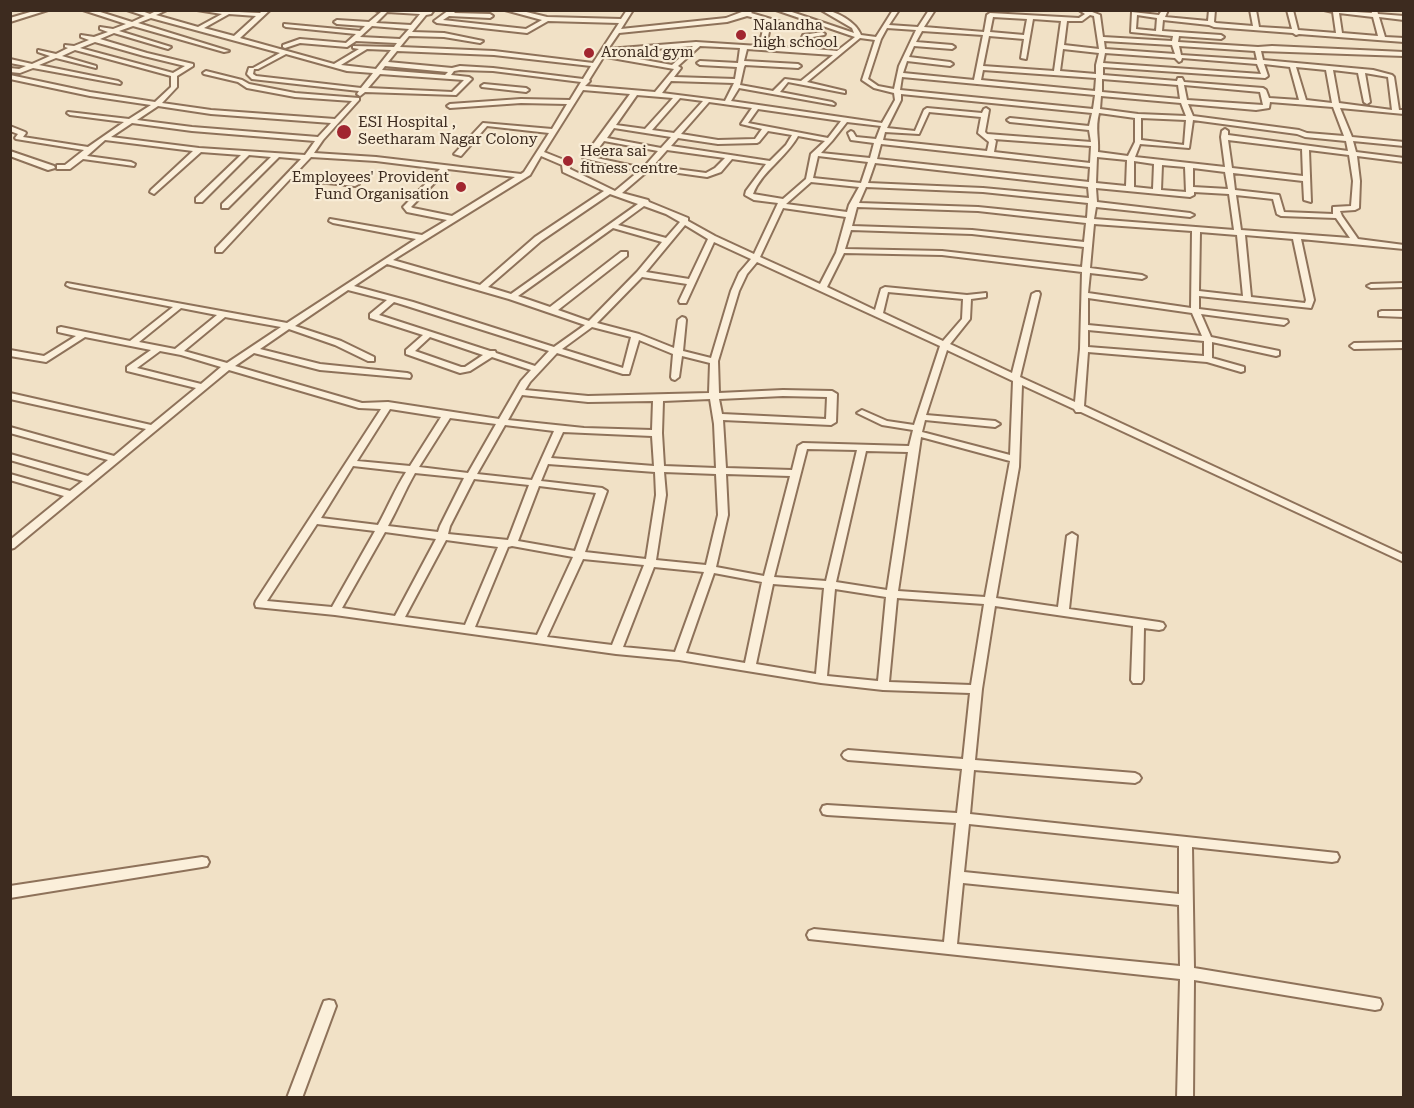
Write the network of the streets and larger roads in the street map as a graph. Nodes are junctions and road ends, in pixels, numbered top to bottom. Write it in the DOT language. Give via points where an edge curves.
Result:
graph roads {
  1 [pos="45,10"];
  2 [pos="86,10"];
  3 [pos="130,10"];
  4 [pos="164,10"];
  5 [pos="200,10"];
  6 [pos="267,10"];
  7 [pos="378,10"];
  8 [pos="431,10"];
  9 [pos="454,10"];
  10 [pos="508,10"];
  11 [pos="624,10"];
  12 [pos="779,10"];
  13 [pos="824,10"];
  14 [pos="896,10"];
  15 [pos="932,10"];
  16 [pos="1081,10"];
  17 [pos="1204,10"];
  18 [pos="1253,10"];
  19 [pos="1290,10"];
  20 [pos="1326,10"];
  21 [pos="385,11"];
  22 [pos="630,11"];
  23 [pos="1212,11"];
  24 [pos="1336,11"];
  25 [pos="749,12"];
  26 [pos="227,13"];
  27 [pos="424,13"];
  28 [pos="1089,13"];
  29 [pos="1374,13"];
  30 [pos="447,14"];
  31 [pos="261,15"];
  32 [pos="1162,15"];
  33 [pos="152,16"];
  34 [pos="490,16"];
  35 [pos="1030,17"];
  36 [pos="1404,18"];
  37 [pos="547,19"];
  38 [pos="10,20"];
  39 [pos="1064,20"];
  40 [pos="623,21"];
  41 [pos="336,22"];
  42 [pos="1209,22"];
  43 [pos="133,24"];
  44 [pos="370,24"];
  45 [pos="286,25"];
  46 [pos="885,26"];
  47 [pos="413,27"];
  48 [pos="102,28"];
  49 [pos="198,29"];
  50 [pos="1256,29"];
  51 [pos="918,30"];
  52 [pos="617,31"];
  53 [pos="116,32"];
  54 [pos="361,33"];
  55 [pos="1159,33"];
  56 [pos="1296,33"];
  57 [pos="1304,33"];
  58 [pos="408,34"];
  59 [pos="822,34"];
  60 [pos="986,34"];
  61 [pos="1176,34"];
  62 [pos="1339,35"];
  63 [pos="83,36"];
  64 [pos="859,36"];
  65 [pos="1206,36"];
  66 [pos="1026,37"];
  67 [pos="1221,37"];
  68 [pos="1382,38"];
  69 [pos="235,39"];
  70 [pos="354,39"];
  71 [pos="878,39"];
  72 [pos="1102,39"];
  73 [pos="96,40"];
  74 [pos="1404,40"];
  75 [pos="402,41"];
  76 [pos="480,41"];
  77 [pos="699,44"];
  78 [pos="912,44"];
  79 [pos="1175,44"];
  80 [pos="67,46"];
  81 [pos="744,46"];
  82 [pos="168,47"];
  83 [pos="355,47"];
  84 [pos="952,47"];
  85 [pos="1060,47"];
  86 [pos="75,48"];
  87 [pos="365,48"];
  88 [pos="762,48"];
  89 [pos="395,49"];
  90 [pos="1258,49"];
  91 [pos="284,50"];
  92 [pos="799,50"];
  93 [pos="1308,50"];
  94 [pos="40,51"];
  95 [pos="226,51"];
  96 [pos="1102,51"];
  97 [pos="1349,51"];
  98 [pos="494,53"];
  99 [pos="604,53"];
  100 [pos="837,54"];
  101 [pos="1400,54"];
  102 [pos="57,56"];
  103 [pos="1179,56"];
  104 [pos="1024,58"];
  105 [pos="906,59"];
  106 [pos="10,61"];
  107 [pos="1260,62"];
  108 [pos="700,63"];
  109 [pos="1404,63"];
  110 [pos="384,64"];
  111 [pos="742,64"];
  112 [pos="950,64"];
  113 [pos="1292,64"];
  114 [pos="596,65"];
  115 [pos="1099,65"];
  116 [pos="33,66"];
  117 [pos="94,66"];
  118 [pos="335,66"];
  119 [pos="798,66"];
  120 [pos="482,67"];
  121 [pos="673,67"];
  122 [pos="980,68"];
  123 [pos="1329,68"];
  124 [pos="10,70"];
  125 [pos="452,70"];
  126 [pos="1351,70"];
  127 [pos="20,71"];
  128 [pos="1180,71"];
  129 [pos="1360,71"];
  130 [pos="377,72"];
  131 [pos="206,73"];
  132 [pos="1057,73"];
  133 [pos="174,75"];
  134 [pos="539,75"];
  135 [pos="901,75"];
  136 [pos="1261,75"];
  137 [pos="10,76"];
  138 [pos="447,77"];
  139 [pos="1097,77"];
  140 [pos="670,78"];
  141 [pos="118,83"];
  142 [pos="802,83"];
  143 [pos="977,83"];
  144 [pos="584,84"];
  145 [pos="737,84"];
  146 [pos="1180,84"];
  147 [pos="484,86"];
  148 [pos="363,90"];
  149 [pos="526,90"];
  150 [pos="1263,90"];
  151 [pos="635,92"];
  152 [pos="896,92"];
  153 [pos="775,93"];
  154 [pos="843,93"];
  155 [pos="657,94"];
  156 [pos="1100,94"];
  157 [pos="678,96"];
  158 [pos="357,99"];
  159 [pos="708,100"];
  160 [pos="1266,100"];
  161 [pos="521,101"];
  162 [pos="987,101"];
  163 [pos="573,102"];
  164 [pos="727,102"];
  165 [pos="1184,102"];
  166 [pos="1303,102"];
  167 [pos="1335,102"];
  168 [pos="1367,102"];
  169 [pos="157,104"];
  170 [pos="832,104"];
  171 [pos="450,106"];
  172 [pos="756,107"];
  173 [pos="1256,108"];
  174 [pos="1398,110"];
  175 [pos="1096,111"];
  176 [pos="70,113"];
  177 [pos="801,115"];
  178 [pos="986,115"];
  179 [pos="1138,116"];
  180 [pos="1190,118"];
  181 [pos="1010,120"];
  182 [pos="132,121"];
  183 [pos="338,121"];
  184 [pos="844,121"];
  185 [pos="1227,122"];
  186 [pos="612,126"];
  187 [pos="10,128"];
  188 [pos="884,128"];
  189 [pos="1092,128"];
  190 [pos="1256,128"];
  191 [pos="766,129"];
  192 [pos="553,131"];
  193 [pos="646,132"];
  194 [pos="785,132"];
  195 [pos="851,133"];
  196 [pos="796,134"];
  197 [pos="674,136"];
  198 [pos="984,136"];
  199 [pos="1224,137"];
  200 [pos="104,138"];
  201 [pos="320,139"];
  202 [pos="603,139"];
  203 [pos="14,140"];
  204 [pos="830,140"];
  205 [pos="1351,140"];
  206 [pos="878,142"];
  207 [pos="1138,142"];
  208 [pos="1094,144"];
  209 [pos="1404,144"];
  210 [pos="1305,147"];
  211 [pos="89,149"];
  212 [pos="663,149"];
  213 [pos="199,150"];
  214 [pos="248,152"];
  215 [pos="10,153"];
  216 [pos="540,153"];
  217 [pos="1351,153"];
  218 [pos="458,154"];
  219 [pos="815,154"];
  220 [pos="990,154"];
  221 [pos="1094,154"];
  222 [pos="277,155"];
  223 [pos="308,156"];
  224 [pos="731,156"];
  225 [pos="81,158"];
  226 [pos="1131,158"];
  227 [pos="872,161"];
  228 [pos="1158,162"];
  229 [pos="1403,162"];
  230 [pos="771,163"];
  231 [pos="131,164"];
  232 [pos="1092,165"];
  233 [pos="60,167"];
  234 [pos="1190,167"];
  235 [pos="51,168"];
  236 [pos="445,168"];
  237 [pos="646,168"];
  238 [pos="1228,171"];
  239 [pos="522,176"];
  240 [pos="287,177"];
  241 [pos="1307,179"];
  242 [pos="808,180"];
  243 [pos="355,183"];
  244 [pos="864,185"];
  245 [pos="1092,185"];
  246 [pos="1130,189"];
  247 [pos="154,192"];
  248 [pos="613,192"];
  249 [pos="1157,192"];
  250 [pos="1190,192"];
  251 [pos="1232,192"];
  252 [pos="199,200"];
  253 [pos="1308,200"];
  254 [pos="645,202"];
  255 [pos="1093,202"];
  256 [pos="782,203"];
  257 [pos="853,205"];
  258 [pos="225,206"];
  259 [pos="1190,214"];
  260 [pos="849,215"];
  261 [pos="1338,216"];
  262 [pos="455,219"];
  263 [pos="686,220"];
  264 [pos="333,221"];
  265 [pos="1089,221"];
  266 [pos="614,226"];
  267 [pos="848,228"];
  268 [pos="1185,230"];
  269 [pos="1196,231"];
  270 [pos="1239,233"];
  271 [pos="1297,237"];
  272 [pos="424,238"];
  273 [pos="712,238"];
  274 [pos="666,241"];
  275 [pos="1356,241"];
  276 [pos="1088,245"];
  277 [pos="1404,247"];
  278 [pos="219,250"];
  279 [pos="841,250"];
  280 [pos="624,254"];
  281 [pos="756,258"];
  282 [pos="386,261"];
  283 [pos="1085,270"];
  284 [pos="640,274"];
  285 [pos="1142,278"];
  286 [pos="692,282"];
  287 [pos="70,285"];
  288 [pos="1371,285"];
  289 [pos="1404,285"];
  290 [pos="347,287"];
  291 [pos="482,288"];
  292 [pos="822,288"];
  293 [pos="1194,293"];
  294 [pos="1036,294"];
  295 [pos="983,295"];
  296 [pos="1084,295"];
  297 [pos="512,297"];
  298 [pos="967,297"];
  299 [pos="393,299"];
  300 [pos="1247,299"];
  301 [pos="682,301"];
  302 [pos="179,306"];
  303 [pos="551,310"];
  304 [pos="1195,311"];
  305 [pos="223,314"];
  306 [pos="878,314"];
  307 [pos="1382,314"];
  308 [pos="1404,314"];
  309 [pos="682,320"];
  310 [pos="1284,322"];
  311 [pos="591,324"];
  312 [pos="633,324"];
  313 [pos="288,326"];
  314 [pos="1084,327"];
  315 [pos="61,330"];
  316 [pos="429,334"];
  317 [pos="83,335"];
  318 [pos="632,335"];
  319 [pos="1208,339"];
  320 [pos="131,344"];
  321 [pos="1404,345"];
  322 [pos="944,346"];
  323 [pos="1354,346"];
  324 [pos="158,349"];
  325 [pos="1084,349"];
  326 [pos="253,350"];
  327 [pos="554,351"];
  328 [pos="177,352"];
  329 [pos="10,353"];
  330 [pos="492,353"];
  331 [pos="679,353"];
  332 [pos="1276,353"];
  333 [pos="371,359"];
  334 [pos="1208,359"];
  335 [pos="714,361"];
  336 [pos="227,368"];
  337 [pos="537,369"];
  338 [pos="1240,369"];
  339 [pos="407,376"];
  340 [pos="675,377"];
  341 [pos="1016,380"];
  342 [pos="202,387"];
  343 [pos="519,392"];
  344 [pos="10,396"];
  345 [pos="714,396"];
  346 [pos="658,398"];
  347 [pos="387,405"];
  348 [pos="1079,410"];
  349 [pos="862,413"];
  350 [pos="447,415"];
  351 [pos="718,417"];
  352 [pos="921,417"];
  353 [pos="501,422"];
  354 [pos="995,424"];
  355 [pos="152,428"];
  356 [pos="10,430"];
  357 [pos="559,430"];
  358 [pos="917,431"];
  359 [pos="657,433"];
  360 [pos="861,448"];
  361 [pos="914,449"];
  362 [pos="10,457"];
  363 [pos="115,459"];
  364 [pos="1015,459"];
  365 [pos="546,461"];
  366 [pos="350,463"];
  367 [pos="659,469"];
  368 [pos="721,469"];
  369 [pos="411,471"];
  370 [pos="795,473"];
  371 [pos="10,477"];
  372 [pos="470,477"];
  373 [pos="90,480"];
  374 [pos="535,483"];
  375 [pos="72,495"];
  376 [pos="314,520"];
  377 [pos="380,527"];
  378 [pos="1072,536"];
  379 [pos="442,537"];
  380 [pos="508,543"];
  381 [pos="10,546"];
  382 [pos="579,555"];
  383 [pos="1404,559"];
  384 [pos="650,564"];
  385 [pos="710,569"];
  386 [pos="768,580"];
  387 [pos="830,585"];
  388 [pos="892,594"];
  389 [pos="989,601"];
  390 [pos="334,611"];
  391 [pos="1063,613"];
  392 [pos="398,620"];
  393 [pos="1139,622"];
  394 [pos="1159,626"];
  395 [pos="469,629"];
  396 [pos="541,638"];
  397 [pos="616,650"];
  398 [pos="679,656"];
  399 [pos="750,668"];
  400 [pos="821,679"];
  401 [pos="1137,680"];
  402 [pos="883,686"];
  403 [pos="976,689"];
  404 [pos="848,755"];
  405 [pos="968,766"];
  406 [pos="1135,778"];
  407 [pos="827,810"];
  408 [pos="963,818"];
  409 [pos="1185,842"];
  410 [pos="1332,857"];
  411 [pos="202,862"];
  412 [pos="957,877"];
  413 [pos="10,891"];
  414 [pos="1186,900"];
  415 [pos="814,935"];
  416 [pos="950,949"];
  417 [pos="1187,974"];
  418 [pos="1375,1004"];
  419 [pos="329,1006"];
  420 [pos="294,1098"];
  421 [pos="1185,1098"];
  1 -- 38 [label="street"];
  2 -- 43 [label="street"];
  3 -- 33 [label="street"];
  4 -- 33 [label="street"];
  5 -- 26 [label="street"];
  6 -- 31 [label="street"];
  7 -- 21 [label="street"];
  8 -- 27 [label="street"];
  9 -- 30 [label="street"];
  10 -- 37 [label="street"];
  11 -- 22 [label="street"];
  12 -- 64 [label="street"];
  13 -- 64 [label="street" via="855,27"];
  14 -- 46 [label="street"];
  15 -- 51 [label="street"];
  16 -- 28 [label="street"];
  17 -- 23 [label="street"];
  18 -- 50 [label="street"];
  19 -- 56 [label="street"];
  20 -- 24 [label="street"];
  21 -- 27 [label="street"];
  21 -- 44 [label="street"];
  22 -- 40 [label="street"];
  23 -- 42 [label="street"];
  24 -- 29 [label="street"];
  24 -- 62 [label="street"];
  25 -- 52 [label="street" via="729,20"];
  25 -- 88 [label="street" via="778,22 766,26"];
  26 -- 31 [label="street"];
  26 -- 49 [label="street"];
  27 -- 30 [label="street"];
  27 -- 47 [label="street"];
  28 -- 39 [label="street" via="1078,20"];
  28 -- 72 [label="street" via="1097,15"];
  29 -- 36 [label="street"];
  29 -- 68 [label="street"];
  30 -- 34 [label="street"];
  30 -- 37 [label="street" via="437,21 527,31"];
  31 -- 69 [label="street"];
  32 -- 42 [label="street"];
  32 -- 55 [label="street"];
  32 -- 55 [label="street" via="1134,14 1133,31"];
  33 -- 43 [label="street"];
  33 -- 49 [label="street"];
  35 -- 39 [label="street"];
  35 -- 60 [label="street" via="991,14"];
  35 -- 66 [label="street"];
  37 -- 40 [label="street"];
  39 -- 85 [label="street"];
  40 -- 52 [label="street"];
  41 -- 44 [label="street"];
  42 -- 50 [label="street"];
  42 -- 65 [label="street"];
  43 -- 53 [label="street"];
  43 -- 95 [label="street"];
  44 -- 47 [label="street"];
  44 -- 54 [label="street"];
  45 -- 54 [label="street"];
  46 -- 51 [label="street"];
  46 -- 71 [label="street"];
  47 -- 58 [label="street"];
  48 -- 53 [label="street"];
  49 -- 69 [label="street"];
  50 -- 56 [label="street"];
  51 -- 60 [label="street"];
  51 -- 78 [label="street"];
  52 -- 99 [label="street"];
  53 -- 73 [label="street"];
  53 -- 82 [label="street"];
  54 -- 70 [label="street"];
  55 -- 61 [label="street"];
  56 -- 57 [label="street"];
  57 -- 62 [label="street"];
  57 -- 93 [label="street"];
  58 -- 75 [label="street"];
  58 -- 76 [label="street"];
  59 -- 92 [label="street" via="805,36"];
  60 -- 66 [label="street"];
  60 -- 122 [label="street"];
  61 -- 65 [label="street"];
  61 -- 79 [label="street"];
  62 -- 68 [label="street"];
  63 -- 73 [label="street"];
  64 -- 71 [label="street"];
  64 -- 100 [label="street"];
  65 -- 67 [label="street"];
  66 -- 104 [label="street"];
  68 -- 74 [label="street"];
  69 -- 91 [label="street"];
  70 -- 75 [label="street"];
  70 -- 91 [label="street" via="347,45 300,41"];
  71 -- 152 [label="street" via="865,80"];
  72 -- 79 [label="street"];
  72 -- 96 [label="street"];
  73 -- 86 [label="street"];
  73 -- 133 [label="street" via="190,65"];
  75 -- 89 [label="street"];
  77 -- 81 [label="street"];
  77 -- 99 [label="street"];
  77 -- 121 [label="street"];
  78 -- 84 [label="street"];
  78 -- 105 [label="street"];
  79 -- 90 [label="street"];
  79 -- 103 [label="street"];
  80 -- 86 [label="street"];
  81 -- 88 [label="street"];
  81 -- 111 [label="street"];
  83 -- 87 [label="street"];
  85 -- 96 [label="street"];
  85 -- 132 [label="street"];
  86 -- 102 [label="street"];
  86 -- 133 [label="street"];
  87 -- 89 [label="street"];
  87 -- 118 [label="street"];
  88 -- 92 [label="street"];
  89 -- 98 [label="street"];
  89 -- 110 [label="street"];
  90 -- 93 [label="street"];
  90 -- 107 [label="street"];
  91 -- 118 [label="street"];
  91 -- 148 [label="street" via="250,74 254,78"];
  92 -- 100 [label="street"];
  93 -- 97 [label="street"];
  94 -- 102 [label="street"];
  96 -- 103 [label="street"];
  96 -- 115 [label="street"];
  97 -- 101 [label="street"];
  97 -- 126 [label="street"];
  98 -- 114 [label="street"];
  98 -- 120 [label="street"];
  99 -- 114 [label="street"];
  99 -- 121 [label="street"];
  100 -- 142 [label="street"];
  101 -- 109 [label="street"];
  102 -- 116 [label="street"];
  102 -- 117 [label="street"];
  103 -- 107 [label="street"];
  103 -- 128 [label="street"];
  105 -- 112 [label="street"];
  105 -- 135 [label="street"];
  106 -- 116 [label="street"];
  107 -- 113 [label="street"];
  107 -- 136 [label="street" via="1265,75"];
  108 -- 111 [label="street"];
  110 -- 125 [label="street"];
  110 -- 130 [label="street"];
  111 -- 119 [label="street"];
  111 -- 145 [label="street"];
  113 -- 123 [label="street"];
  113 -- 166 [label="street"];
  114 -- 144 [label="street"];
  115 -- 128 [label="street"];
  115 -- 139 [label="street"];
  116 -- 127 [label="street"];
  116 -- 141 [label="street"];
  118 -- 130 [label="street"];
  120 -- 125 [label="street" via="457,66"];
  120 -- 134 [label="street"];
  121 -- 140 [label="street" via="678,68"];
  122 -- 132 [label="street"];
  122 -- 143 [label="street"];
  123 -- 126 [label="street"];
  123 -- 167 [label="street"];
  124 -- 127 [label="street"];
  125 -- 138 [label="street"];
  126 -- 129 [label="street"];
  127 -- 137 [label="street"];
  128 -- 136 [label="street"];
  128 -- 146 [label="street"];
  129 -- 168 [label="street"];
  129 -- 174 [label="street" via="1390,75"];
  130 -- 138 [label="street"];
  130 -- 148 [label="street"];
  131 -- 158 [label="street" via="240,81 247,87"];
  132 -- 139 [label="street"];
  133 -- 169 [label="street" via="174,87"];
  134 -- 144 [label="street"];
  134 -- 149 [label="street"];
  135 -- 143 [label="street"];
  135 -- 152 [label="street"];
  136 -- 150 [label="street"];
  137 -- 169 [label="street"];
  138 -- 148 [label="street" via="469,80 454,94"];
  139 -- 146 [label="street"];
  139 -- 156 [label="street"];
  140 -- 145 [label="street"];
  140 -- 155 [label="street"];
  142 -- 153 [label="street" via="784,81"];
  142 -- 154 [label="street"];
  143 -- 156 [label="street"];
  144 -- 151 [label="street"];
  144 -- 163 [label="street"];
  145 -- 153 [label="street"];
  145 -- 164 [label="street"];
  146 -- 150 [label="street"];
  146 -- 165 [label="street"];
  147 -- 149 [label="street"];
  148 -- 158 [label="street"];
  149 -- 161 [label="street"];
  150 -- 160 [label="street"];
  151 -- 155 [label="street"];
  151 -- 186 [label="street"];
  152 -- 162 [label="street"];
  152 -- 188 [label="street" via="898,100"];
  153 -- 170 [label="street"];
  155 -- 157 [label="street"];
  156 -- 165 [label="street"];
  156 -- 175 [label="street"];
  157 -- 159 [label="street"];
  157 -- 193 [label="street"];
  158 -- 183 [label="street"];
  159 -- 164 [label="street"];
  159 -- 197 [label="street"];
  160 -- 166 [label="street"];
  160 -- 173 [label="street" via="1267,107"];
  161 -- 163 [label="street"];
  161 -- 171 [label="street"];
  162 -- 175 [label="street"];
  162 -- 178 [label="street"];
  163 -- 192 [label="street"];
  164 -- 172 [label="street"];
  165 -- 173 [label="street"];
  165 -- 180 [label="street"];
  166 -- 167 [label="street"];
  167 -- 168 [label="street"];
  167 -- 174 [label="street"];
  167 -- 205 [label="street"];
  168 -- 174 [label="street"];
  169 -- 182 [label="street"];
  169 -- 183 [label="street"];
  172 -- 177 [label="street"];
  172 -- 191 [label="street" via="744,124"];
  173 -- 190 [label="street"];
  175 -- 179 [label="street"];
  175 -- 189 [label="street"];
  176 -- 182 [label="street"];
  177 -- 184 [label="street"];
  177 -- 194 [label="street"];
  178 -- 188 [label="street" via="927,110 917,133"];
  178 -- 198 [label="street" via="981,133"];
  179 -- 180 [label="street"];
  179 -- 207 [label="street"];
  180 -- 185 [label="street"];
  180 -- 207 [label="street" via="1188,147"];
  181 -- 189 [label="street"];
  182 -- 200 [label="street"];
  182 -- 201 [label="street"];
  183 -- 201 [label="street"];
  184 -- 188 [label="street"];
  184 -- 204 [label="street"];
  185 -- 190 [label="street"];
  185 -- 199 [label="street"];
  186 -- 193 [label="street"];
  186 -- 202 [label="street"];
  187 -- 203 [label="street" via="23,133"];
  188 -- 206 [label="street"];
  189 -- 208 [label="street"];
  190 -- 205 [label="street"];
  191 -- 194 [label="street"];
  191 -- 197 [label="street" via="756,141 718,142"];
  192 -- 216 [label="street"];
  192 -- 218 [label="street" via="485,124"];
  193 -- 197 [label="street"];
  194 -- 196 [label="street"];
  195 -- 206 [label="street" via="853,139"];
  196 -- 204 [label="street"];
  196 -- 230 [label="street"];
  197 -- 212 [label="street"];
  198 -- 208 [label="street"];
  198 -- 220 [label="street" via="994,142"];
  199 -- 210 [label="street"];
  199 -- 238 [label="street"];
  200 -- 211 [label="street"];
  200 -- 213 [label="street"];
  201 -- 223 [label="street"];
  202 -- 212 [label="street"];
  202 -- 237 [label="street" via="587,158"];
  203 -- 211 [label="street"];
  204 -- 219 [label="street"];
  205 -- 209 [label="street"];
  205 -- 217 [label="street"];
  206 -- 220 [label="street"];
  206 -- 227 [label="street"];
  207 -- 226 [label="street"];
  208 -- 221 [label="street"];
  210 -- 217 [label="street"];
  210 -- 241 [label="street"];
  211 -- 225 [label="street"];
  212 -- 224 [label="street"];
  212 -- 237 [label="street"];
  213 -- 214 [label="street"];
  213 -- 247 [label="street"];
  214 -- 222 [label="street"];
  214 -- 252 [label="street"];
  215 -- 235 [label="street"];
  216 -- 239 [label="street"];
  216 -- 248 [label="street"];
  217 -- 229 [label="street"];
  217 -- 261 [label="street" via="1359,187 1355,208 1336,209"];
  219 -- 227 [label="street"];
  219 -- 242 [label="street"];
  220 -- 232 [label="street"];
  221 -- 226 [label="street"];
  221 -- 232 [label="street"];
  222 -- 223 [label="street"];
  222 -- 258 [label="street"];
  223 -- 236 [label="street"];
  223 -- 240 [label="street"];
  224 -- 230 [label="street"];
  224 -- 237 [label="street" via="707,175"];
  225 -- 231 [label="street"];
  225 -- 233 [label="street"];
  226 -- 228 [label="street"];
  226 -- 246 [label="street"];
  227 -- 244 [label="street"];
  227 -- 245 [label="street"];
  228 -- 234 [label="street"];
  228 -- 249 [label="street"];
  230 -- 256 [label="street" via="749,195"];
  232 -- 245 [label="street"];
  234 -- 238 [label="street"];
  234 -- 250 [label="street"];
  236 -- 239 [label="street"];
  236 -- 262 [label="street" via="407,207"];
  237 -- 248 [label="street"];
  238 -- 241 [label="street"];
  238 -- 251 [label="street"];
  239 -- 262 [label="street"];
  240 -- 243 [label="street"];
  240 -- 278 [label="street"];
  241 -- 253 [label="street"];
  242 -- 244 [label="street"];
  242 -- 256 [label="street"];
  244 -- 255 [label="street" via="983,190"];
  244 -- 257 [label="street"];
  245 -- 246 [label="street"];
  245 -- 255 [label="street"];
  246 -- 249 [label="street"];
  248 -- 254 [label="street"];
  248 -- 291 [label="street" via="538,239"];
  249 -- 250 [label="street"];
  250 -- 251 [label="street"];
  250 -- 259 [label="street"];
  251 -- 261 [label="street" via="1276,197 1281,214"];
  251 -- 270 [label="street"];
  254 -- 263 [label="street"];
  254 -- 266 [label="street"];
  255 -- 259 [label="street"];
  255 -- 265 [label="street"];
  256 -- 260 [label="street"];
  256 -- 281 [label="street"];
  257 -- 260 [label="street"];
  257 -- 265 [label="street" via="978,209"];
  259 -- 268 [label="street"];
  260 -- 267 [label="street"];
  261 -- 275 [label="street"];
  262 -- 272 [label="street"];
  263 -- 273 [label="street"];
  263 -- 274 [label="street"];
  264 -- 272 [label="street"];
  265 -- 268 [label="street"];
  265 -- 276 [label="street"];
  266 -- 274 [label="street"];
  266 -- 297 [label="street"];
  267 -- 276 [label="street" via="972,232"];
  267 -- 279 [label="street"];
  268 -- 269 [label="street"];
  269 -- 270 [label="street"];
  269 -- 293 [label="street"];
  270 -- 271 [label="street"];
  270 -- 300 [label="street"];
  271 -- 275 [label="street"];
  271 -- 300 [label="street" via="1308,306"];
  272 -- 282 [label="street"];
  273 -- 281 [label="street"];
  273 -- 286 [label="street"];
  274 -- 284 [label="street"];
  275 -- 277 [label="street"];
  276 -- 283 [label="street"];
  279 -- 283 [label="street" via="942,253"];
  279 -- 292 [label="street"];
  280 -- 303 [label="street"];
  281 -- 292 [label="street"];
  281 -- 335 [label="street" via="735,291"];
  282 -- 290 [label="street"];
  282 -- 291 [label="street"];
  283 -- 285 [label="street"];
  283 -- 296 [label="street"];
  284 -- 286 [label="street"];
  284 -- 311 [label="street"];
  286 -- 301 [label="street"];
  287 -- 302 [label="street"];
  288 -- 289 [label="street"];
  290 -- 299 [label="street"];
  290 -- 313 [label="street"];
  291 -- 297 [label="street"];
  292 -- 306 [label="street"];
  293 -- 300 [label="street"];
  293 -- 304 [label="street"];
  294 -- 341 [label="street"];
  295 -- 298 [label="street"];
  296 -- 304 [label="street"];
  296 -- 314 [label="street"];
  297 -- 303 [label="street"];
  298 -- 306 [label="street" via="885,289"];
  298 -- 322 [label="street" via="966,319"];
  299 -- 316 [label="street" via="373,316"];
  299 -- 327 [label="street"];
  302 -- 305 [label="street"];
  302 -- 320 [label="street"];
  303 -- 311 [label="street"];
  304 -- 310 [label="street"];
  304 -- 319 [label="street"];
  305 -- 313 [label="street"];
  305 -- 328 [label="street"];
  306 -- 322 [label="street"];
  307 -- 308 [label="street"];
  309 -- 331 [label="street"];
  311 -- 318 [label="street"];
  311 -- 327 [label="street"];
  312 -- 318 [label="street"];
  313 -- 326 [label="street"];
  313 -- 333 [label="street"];
  314 -- 319 [label="street"];
  314 -- 325 [label="street"];
  315 -- 317 [label="street"];
  316 -- 330 [label="street"];
  316 -- 330 [label="street" via="409,352 460,370"];
  317 -- 320 [label="street"];
  317 -- 329 [label="street" via="46,359"];
  318 -- 327 [label="street" via="626,372"];
  318 -- 331 [label="street"];
  319 -- 332 [label="street"];
  319 -- 334 [label="street"];
  320 -- 324 [label="street"];
  321 -- 323 [label="street"];
  322 -- 341 [label="street"];
  322 -- 352 [label="street"];
  324 -- 328 [label="street"];
  324 -- 342 [label="street" via="130,369"];
  325 -- 334 [label="street"];
  325 -- 348 [label="street"];
  326 -- 336 [label="street"];
  326 -- 339 [label="street" via="311,366"];
  327 -- 337 [label="street"];
  328 -- 336 [label="street"];
  330 -- 337 [label="street"];
  331 -- 335 [label="street"];
  331 -- 340 [label="street"];
  334 -- 338 [label="street"];
  335 -- 345 [label="street"];
  336 -- 342 [label="street"];
  336 -- 347 [label="street" via="362,406"];
  337 -- 343 [label="street"];
  341 -- 348 [label="street"];
  341 -- 364 [label="street"];
  342 -- 355 [label="street"];
  343 -- 346 [label="street" via="588,399"];
  343 -- 353 [label="street"];
  344 -- 355 [label="street"];
  345 -- 346 [label="street"];
  345 -- 351 [label="street"];
  345 -- 351 [label="street" via="833,395 829,423"];
  346 -- 359 [label="street"];
  347 -- 350 [label="street"];
  347 -- 366 [label="street"];
  348 -- 383 [label="street"];
  349 -- 358 [label="street"];
  350 -- 353 [label="street"];
  350 -- 369 [label="street"];
  351 -- 368 [label="street"];
  352 -- 354 [label="street"];
  352 -- 358 [label="street"];
  353 -- 357 [label="street"];
  353 -- 372 [label="street"];
  355 -- 363 [label="street"];
  356 -- 363 [label="street"];
  357 -- 359 [label="street"];
  357 -- 365 [label="street"];
  358 -- 361 [label="street"];
  358 -- 364 [label="street"];
  359 -- 367 [label="street"];
  360 -- 361 [label="street"];
  360 -- 370 [label="street" via="802,446"];
  360 -- 387 [label="street"];
  361 -- 388 [label="street"];
  362 -- 373 [label="street"];
  363 -- 373 [label="street"];
  364 -- 389 [label="street"];
  365 -- 367 [label="street"];
  365 -- 374 [label="street"];
  366 -- 369 [label="street"];
  366 -- 376 [label="street"];
  367 -- 368 [label="street"];
  367 -- 384 [label="street" via="661,495"];
  368 -- 370 [label="street"];
  368 -- 385 [label="street" via="723,515"];
  369 -- 372 [label="street"];
  369 -- 377 [label="street"];
  370 -- 386 [label="street"];
  371 -- 375 [label="street"];
  372 -- 374 [label="street"];
  372 -- 379 [label="street"];
  373 -- 375 [label="street"];
  374 -- 380 [label="street"];
  374 -- 382 [label="street" via="602,491"];
  375 -- 381 [label="street"];
  376 -- 377 [label="street"];
  376 -- 390 [label="street" via="260,604"];
  377 -- 379 [label="street"];
  377 -- 390 [label="street"];
  378 -- 391 [label="street"];
  379 -- 380 [label="street"];
  379 -- 392 [label="street"];
  380 -- 382 [label="street"];
  380 -- 395 [label="street"];
  382 -- 384 [label="street"];
  382 -- 396 [label="street"];
  384 -- 385 [label="street"];
  384 -- 397 [label="street"];
  385 -- 386 [label="street"];
  385 -- 398 [label="street"];
  386 -- 387 [label="street"];
  386 -- 399 [label="street"];
  387 -- 388 [label="street"];
  387 -- 400 [label="street"];
  388 -- 389 [label="street"];
  388 -- 402 [label="street"];
  389 -- 391 [label="street"];
  389 -- 403 [label="street"];
  390 -- 392 [label="street"];
  391 -- 393 [label="street"];
  392 -- 395 [label="street"];
  393 -- 394 [label="street"];
  393 -- 401 [label="street"];
  395 -- 396 [label="street"];
  396 -- 397 [label="street"];
  397 -- 398 [label="street"];
  398 -- 399 [label="street"];
  399 -- 400 [label="street"];
  400 -- 402 [label="street"];
  402 -- 403 [label="street"];
  403 -- 405 [label="street"];
  404 -- 405 [label="street"];
  405 -- 406 [label="street"];
  405 -- 408 [label="street"];
  407 -- 408 [label="street"];
  408 -- 409 [label="street"];
  408 -- 412 [label="street"];
  409 -- 410 [label="street"];
  409 -- 414 [label="street"];
  411 -- 413 [label="street"];
  412 -- 414 [label="street"];
  412 -- 416 [label="street"];
  414 -- 417 [label="street"];
  415 -- 416 [label="street"];
  416 -- 417 [label="street"];
  417 -- 418 [label="street"];
  417 -- 421 [label="street"];
  419 -- 420 [label="street"];
}
